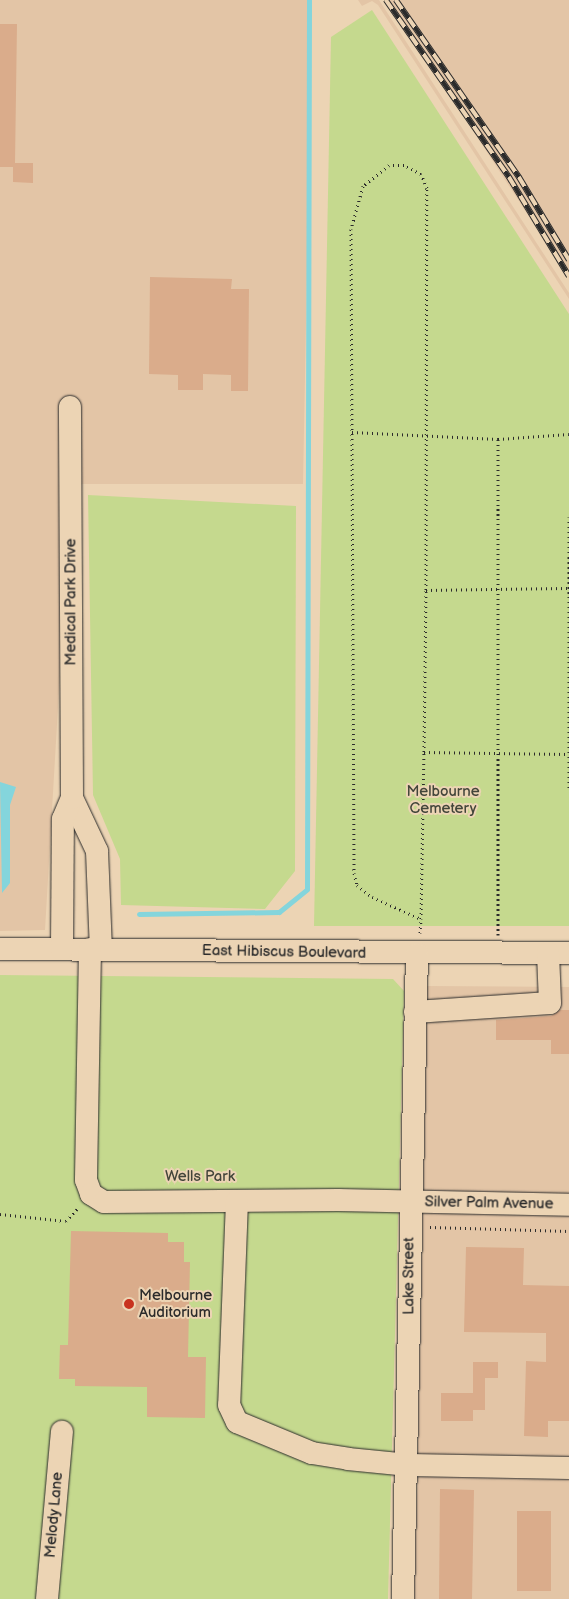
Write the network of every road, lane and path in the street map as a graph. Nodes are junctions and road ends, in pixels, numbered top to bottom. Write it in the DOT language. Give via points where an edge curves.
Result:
graph roads {
  1 [pos="70,407"];
  2 [pos="352,432"];
  3 [pos="427,434"];
  4 [pos="569,434"];
  5 [pos="498,439"];
  6 [pos="569,517"];
  7 [pos="499,588"];
  8 [pos="568,588"];
  9 [pos="426,590"];
  10 [pos="424,752"];
  11 [pos="497,753"];
  12 [pos="569,754"];
  13 [pos="569,789"];
  14 [pos="72,798"];
  15 [pos="420,919"];
  16 [pos="62,948"];
  17 [pos="0,949"];
  18 [pos="95,949"];
  19 [pos="498,953"];
  20 [pos="559,953"];
  21 [pos="418,954"];
  22 [pos="415,1012"];
  23 [pos="91,1194"];
  24 [pos="409,1200"];
  25 [pos="237,1201"];
  26 [pos="569,1204"];
  27 [pos="0,1214"];
  28 [pos="569,1231"];
  29 [pos="429,1237"];
  30 [pos="62,1432"];
  31 [pos="409,1465"];
  32 [pos="569,1468"];
  33 [pos="47,1599"];
  34 [pos="403,1599"];
  1 -- 14 [label="street, Medical Park Drive"];
  2 -- 3 [label="path"];
  2 -- 3 [label="path" via="351,228 363,186 389,165 404,165 420,174 427,188"];
  2 -- 15 [label="path" via="354,873 358,885 372,897"];
  3 -- 5 [label="path"];
  3 -- 9 [label="path"];
  4 -- 5 [label="path"];
  5 -- 7 [label="path"];
  6 -- 8 [label="path"];
  7 -- 8 [label="path"];
  7 -- 9 [label="path"];
  7 -- 11 [label="path"];
  8 -- 12 [label="path"];
  9 -- 10 [label="path"];
  10 -- 11 [label="path"];
  10 -- 15 [label="path"];
  11 -- 12 [label="path"];
  11 -- 19 [label="path"];
  12 -- 13 [label="path"];
  14 -- 16 [label="street, Medical Park Drive" via="63,819"];
  14 -- 18 [label="street, Medical Park Drive" via="97,851"];
  15 -- 21 [label="path"];
  16 -- 17 [label="street, East Hibiscus Boulevard"];
  16 -- 18 [label="street, East Hibiscus Boulevard"];
  18 -- 21 [label="street, East Hibiscus Boulevard"];
  18 -- 23 [label="street, Medical Park Drive" via="86,1180"];
  19 -- 20 [label="street, East Hibiscus Boulevard"];
  19 -- 21 [label="street, East Hibiscus Boulevard"];
  20 -- 22 [label="street" via="550,1003"];
  21 -- 22 [label="street, Lake Street"];
  22 -- 24 [label="street, Lake Street"];
  23 -- 25 [label="street, Silver Palm Avenue" via="104,1202"];
  23 -- 27 [label="path" via="66,1221"];
  24 -- 25 [label="street, Silver Palm Avenue"];
  24 -- 26 [label="street, Silver Palm Avenue"];
  24 -- 31 [label="street, Lake Street"];
  25 -- 31 [label="street" via="229,1405 237,1422 312,1453"];
  28 -- 29 [label="path" via="429,1227"];
  30 -- 33 [label="street, Melody Lane"];
  31 -- 32 [label="street"];
  31 -- 34 [label="street, Lake Street"];
}
